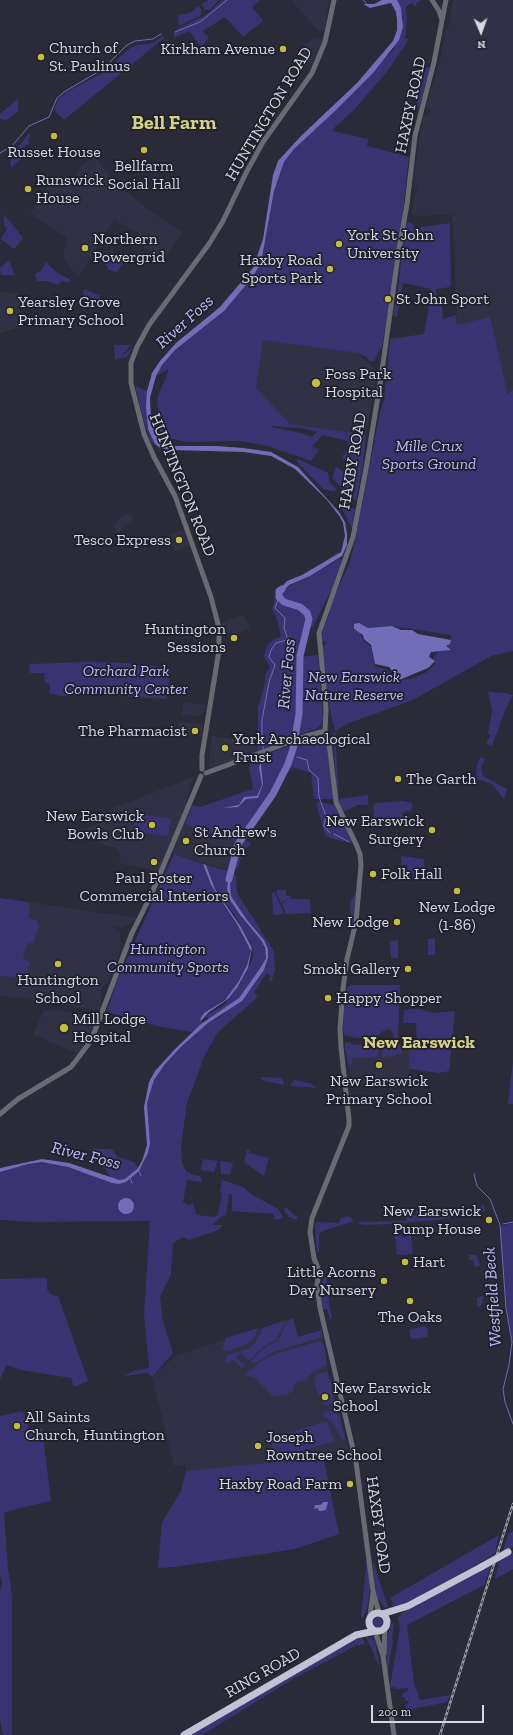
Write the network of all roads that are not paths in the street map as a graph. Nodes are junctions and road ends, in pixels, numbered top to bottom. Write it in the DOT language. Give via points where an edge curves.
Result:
graph roads {
  1 [pos="334,0"];
  2 [pos="446,0"];
  3 [pos="433,2"];
  4 [pos="442,20"];
  5 [pos="325,731"];
  6 [pos="206,772"];
  7 [pos="0,1114"];
  8 [pos="510,1551"];
  9 [pos="373,1591"];
  10 [pos="408,1606"];
  11 [pos="380,1614"];
  12 [pos="369,1618"];
  13 [pos="386,1625"];
  14 [pos="375,1631"];
  15 [pos="356,1635"];
  16 [pos="383,1656"];
  17 [pos="184,1735"];
  18 [pos="394,1735"];
  1 -- 6 [label="street, HUNTINGTON ROAD" via="325,42 312,72 263,142 209,244 149,325 131,363 131,383 144,434 175,496 209,590 219,628 219,650 202,755"];
  2 -- 3 [label="street" via="441,4"];
  2 -- 4 [label="street, HAXBY ROAD"];
  3 -- 4 [label="street"];
  4 -- 5 [label="street, HAXBY ROAD" via="415,136 381,378 353,537 319,633 326,710"];
  5 -- 6 [label="street"];
  5 -- 9 [label="street, HAXBY ROAD" via="329,743 336,802 360,854 361,865 356,922 347,958 341,1022 341,1047 349,1119 310,1224 312,1248 319,1271 317,1285 320,1308 358,1475"];
  6 -- 7 [label="street, HUNTINGTON ROAD" via="198,773 200,776 152,893 132,933 87,1046 67,1070 18,1099"];
  8 -- 10 [label="highway, bridge"];
  9 -- 11 [label="street, HAXBY ROAD"];
  9 -- 12 [label="street, HAXBY ROAD"];
  10 -- 11 [label="highway"];
  10 -- 13 [label="highway"];
  11 -- 12 [label="highway"];
  11 -- 13 [label="highway" via="386,1618"];
  12 -- 14 [label="highway" via="370,1628"];
  12 -- 15 [label="highway, RING ROAD"];
  13 -- 14 [label="highway" via="380,1631"];
  13 -- 16 [label="street"];
  14 -- 15 [label="highway, RING ROAD"];
  14 -- 16 [label="street"];
  15 -- 17 [label="highway, RING ROAD"];
  16 -- 18 [label="street"];
}
